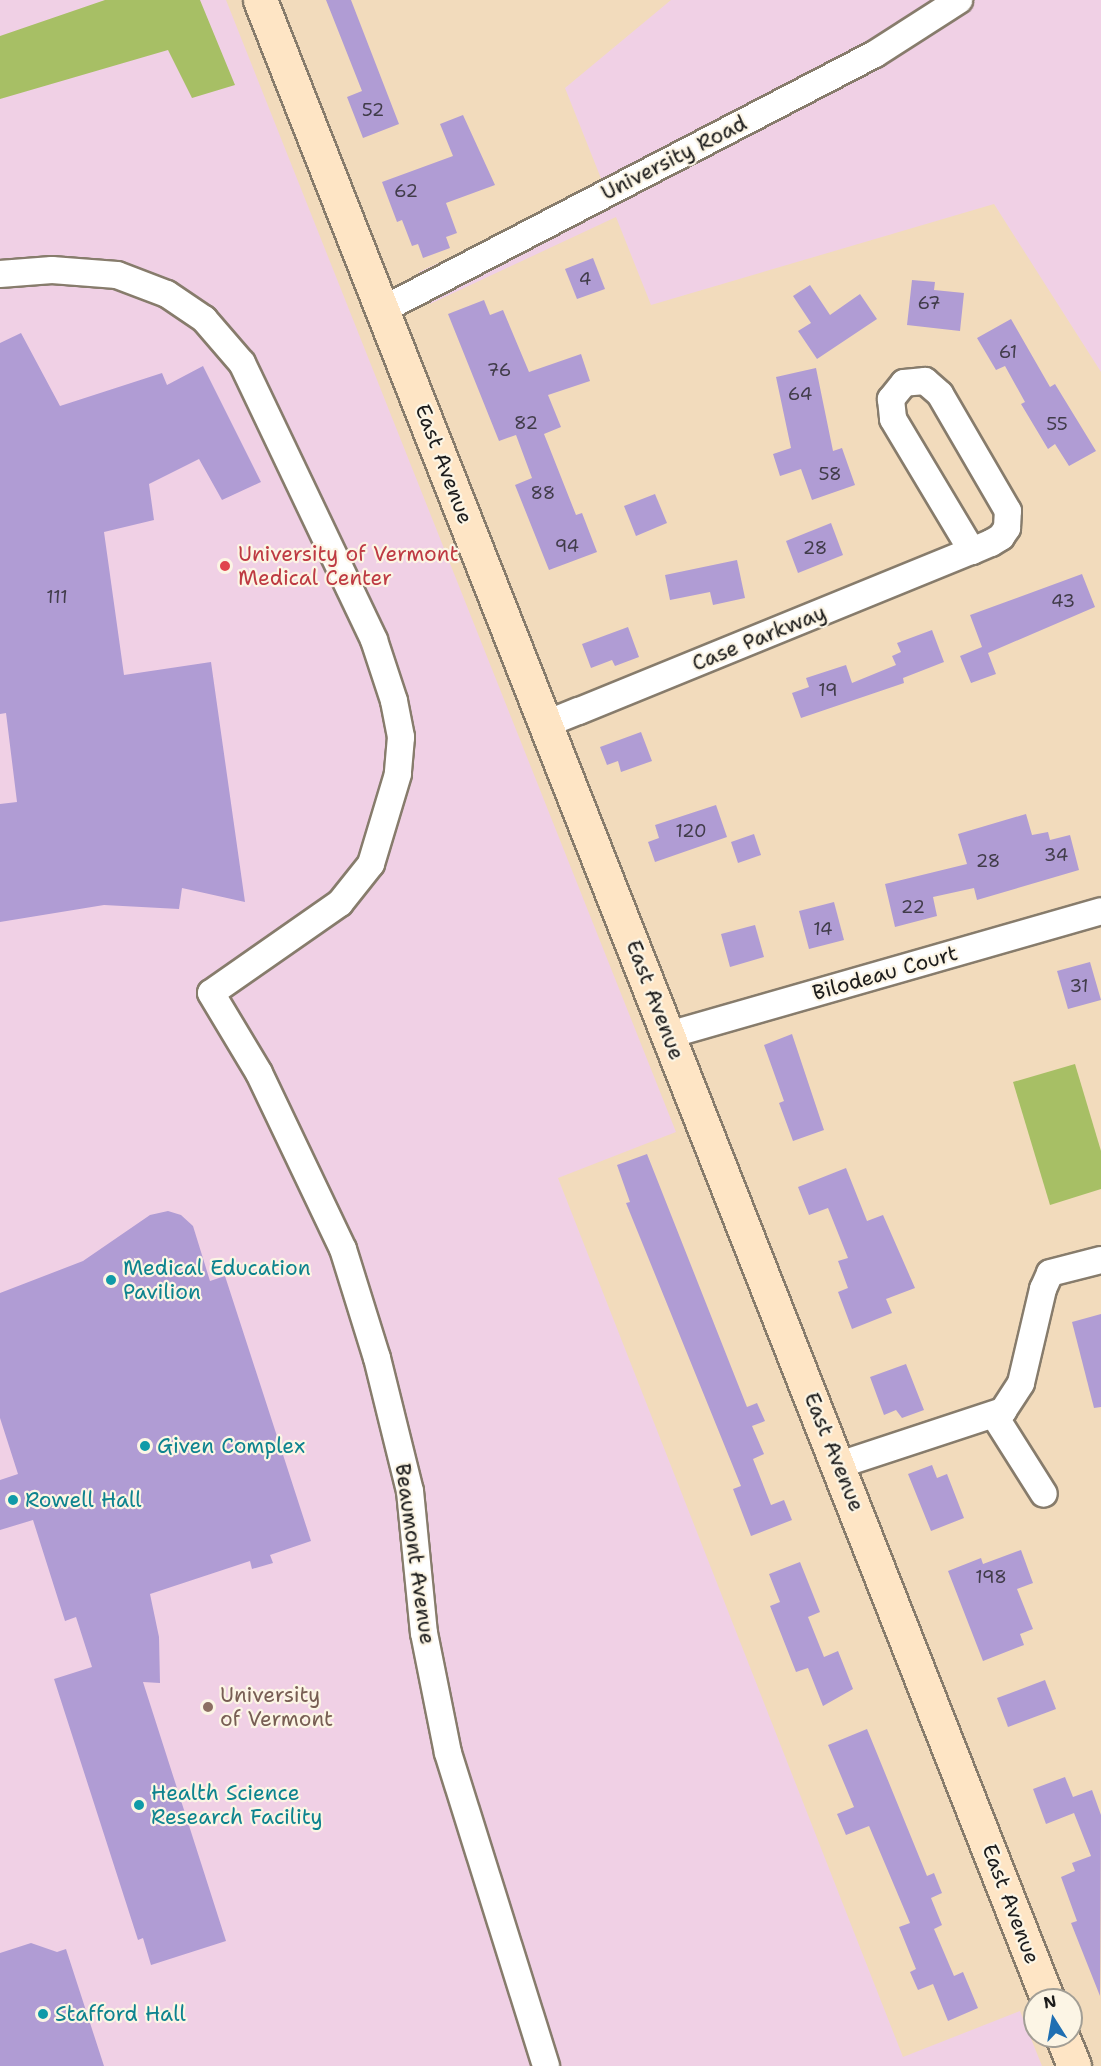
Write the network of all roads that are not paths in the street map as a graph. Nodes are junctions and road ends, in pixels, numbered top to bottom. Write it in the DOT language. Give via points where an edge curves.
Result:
graph roads {
  1 [pos="260,0"];
  2 [pos="959,0"];
  3 [pos="0,274"];
  4 [pos="384,309"];
  5 [pos="972,551"];
  6 [pos="546,724"];
  7 [pos="1101,911"];
  8 [pos="669,1035"];
  9 [pos="1101,1260"];
  10 [pos="994,1415"];
  11 [pos="839,1465"];
  12 [pos="1044,1494"];
  13 [pos="1043,1988"];
  14 [pos="1067,2048"];
  15 [pos="546,2066"];
  16 [pos="1074,2066"];
  1 -- 4 [label="main road, East Avenue"];
  2 -- 4 [label="street, University Road" via="875,54"];
  3 -- 15 [label="street, Beaumont Avenue" via="52,270 117,275 167,294 204,319 242,363 374,640 394,701 401,738 398,774 371,864 340,903 211,993 259,1073 343,1249 410,1491 424,1633 448,1753"];
  4 -- 6 [label="main road, East Avenue"];
  5 -- 5 [label="street, Case Parkway" via="1001,537 1007,528 1008,511 937,390 920,380 904,383 891,399 893,419"];
  5 -- 6 [label="street, Case Parkway"];
  6 -- 8 [label="main road, East Avenue"];
  7 -- 8 [label="street, Bilodeau Court"];
  8 -- 11 [label="main road, East Avenue"];
  9 -- 10 [label="street" via="1050,1274 1021,1383 1014,1399"];
  10 -- 11 [label="street"];
  10 -- 12 [label="street"];
  11 -- 13 [label="main road, East Avenue"];
  14 -- 16 [label="main road"];
}
